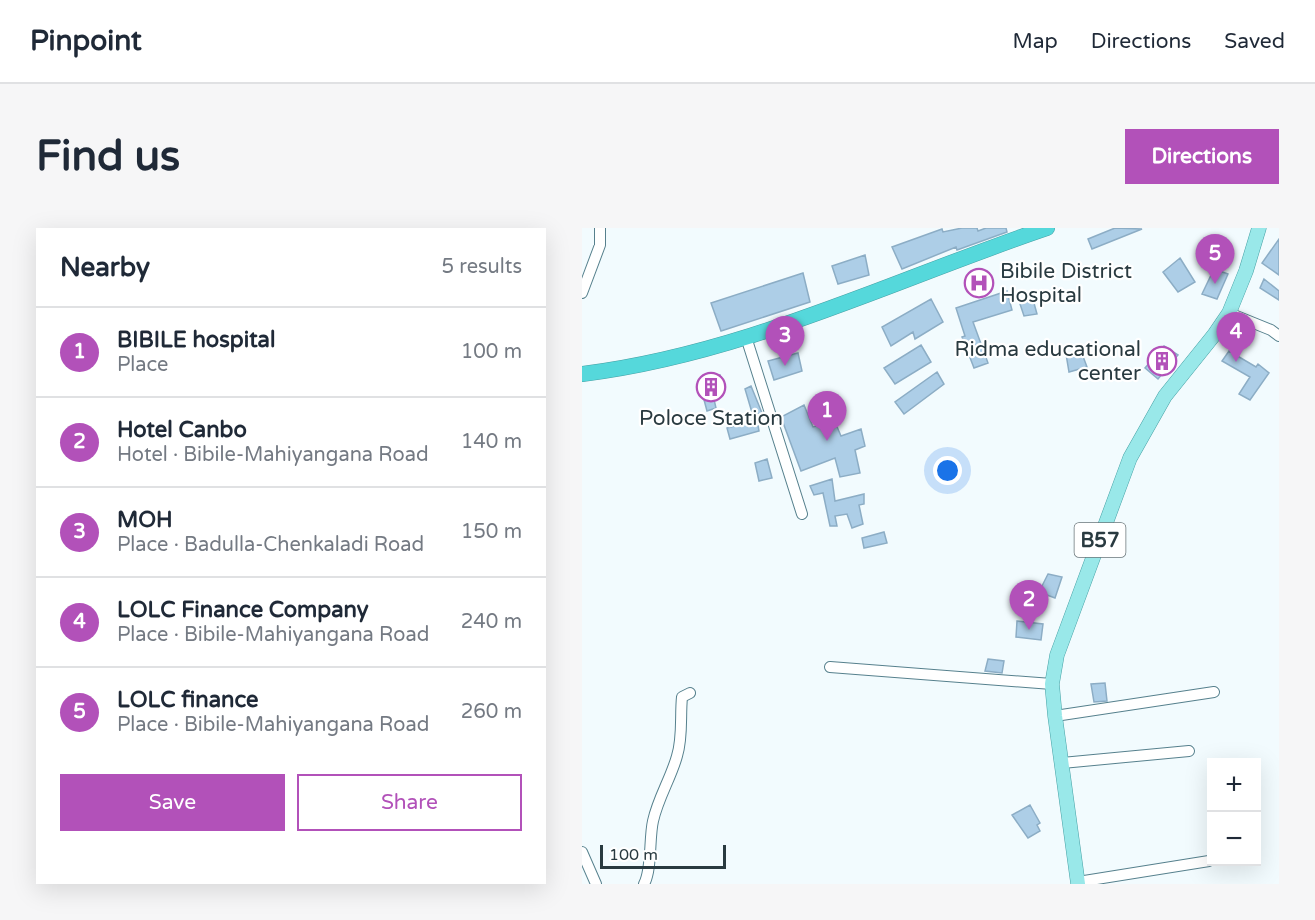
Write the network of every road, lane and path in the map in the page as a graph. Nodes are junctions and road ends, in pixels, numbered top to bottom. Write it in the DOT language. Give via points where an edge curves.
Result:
graph roads {
  1 [pos="600,228"];
  2 [pos="1047,228"];
  3 [pos="1259,228"];
  4 [pos="582,293"];
  5 [pos="1229,313"];
  6 [pos="1279,336"];
  7 [pos="746,337"];
  8 [pos="582,374"];
  9 [pos="802,514"];
  10 [pos="830,667"];
  11 [pos="1052,684"];
  12 [pos="1214,692"];
  13 [pos="690,693"];
  14 [pos="1055,716"];
  15 [pos="1189,751"];
  16 [pos="1062,763"];
  17 [pos="582,852"];
  18 [pos="1207,861"];
  19 [pos="1078,883"];
  20 [pos="596,884"];
  21 [pos="644,884"];
  1 -- 4 [label="street" via="600,245"];
  2 -- 7 [label="highway" via="798,322"];
  3 -- 5 [label="main road, B57"];
  5 -- 6 [label="street"];
  5 -- 11 [label="main road, B57" via="1165,396 1130,458 1057,655"];
  7 -- 8 [label="highway" via="676,358"];
  7 -- 9 [label="street"];
  10 -- 11 [label="street"];
  11 -- 14 [label="main road, B57"];
  12 -- 14 [label="street"];
  13 -- 21 [label="street" via="681,697 680,744 653,820"];
  14 -- 16 [label="main road, B57"];
  15 -- 16 [label="street"];
  16 -- 19 [label="main road, B57"];
  17 -- 20 [label="street"];
  18 -- 19 [label="street"];
}
